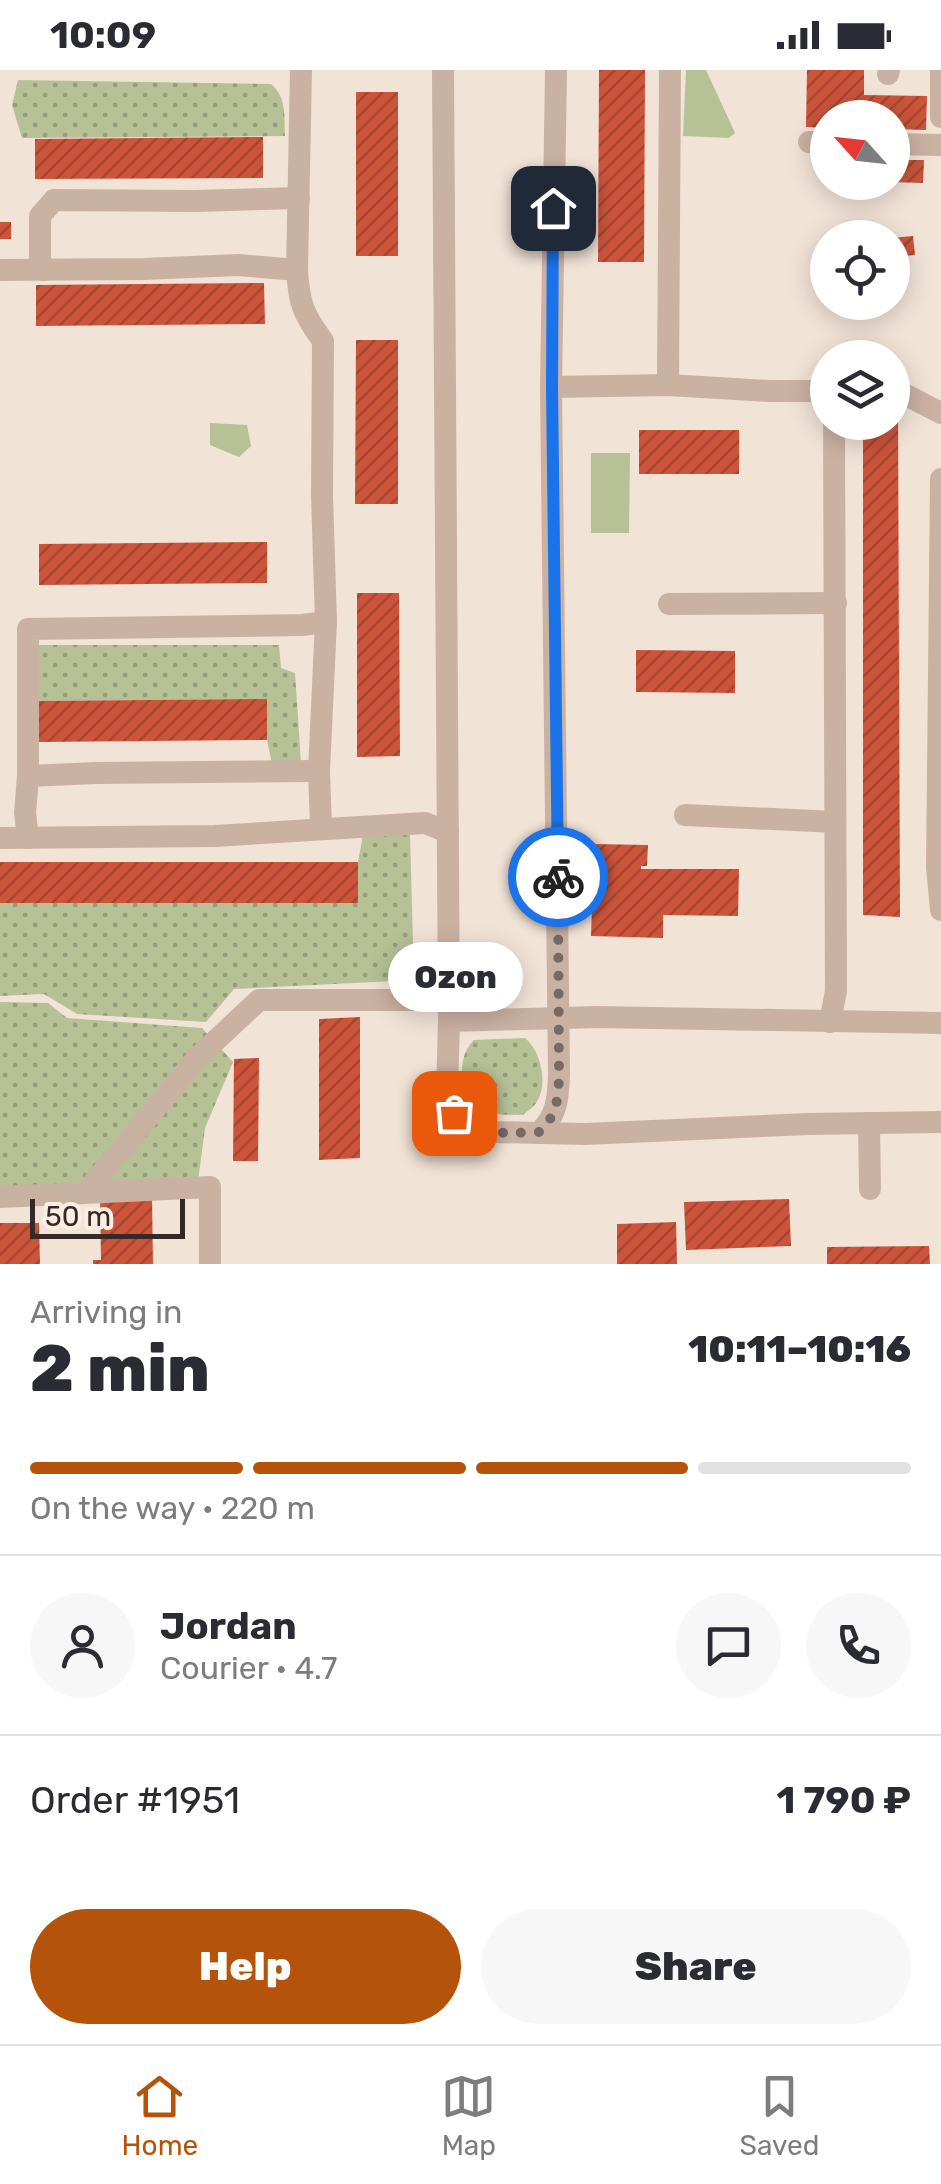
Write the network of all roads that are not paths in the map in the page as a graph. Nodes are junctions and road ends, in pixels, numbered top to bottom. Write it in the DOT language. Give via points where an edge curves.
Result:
graph roads {
  1 [pos="301,70"];
  2 [pos="444,70"];
  3 [pos="556,70"];
  4 [pos="670,70"];
  5 [pos="940,70"];
  6 [pos="941,117"];
  7 [pos="910,144"];
  8 [pos="941,144"];
  9 [pos="299,198"];
  10 [pos="0,270"];
  11 [pos="44,270"];
  12 [pos="297,270"];
  13 [pos="668,385"];
  14 [pos="552,388"];
  15 [pos="810,391"];
  16 [pos="910,397"];
  17 [pos="941,413"];
  18 [pos="834,440"];
  19 [pos="941,479"];
  20 [pos="836,603"];
  21 [pos="669,604"];
  22 [pos="326,622"];
  23 [pos="939,738"];
  24 [pos="319,771"];
  25 [pos="28,776"];
  26 [pos="684,815"];
  27 [pos="835,822"];
  28 [pos="321,828"];
  29 [pos="448,832"];
  30 [pos="0,838"];
  31 [pos="28,838"];
  32 [pos="941,907"];
  33 [pos="449,1010"];
  34 [pos="559,1020"];
  35 [pos="830,1022"];
  36 [pos="941,1023"];
  37 [pos="941,1122"];
  38 [pos="869,1123"];
  39 [pos="540,1132"];
  40 [pos="870,1189"];
  41 [pos="88,1192"];
  42 [pos="0,1197"];
  43 [pos="210,1264"];
  1 -- 9 [label="street"];
  2 -- 29 [label="street"];
  3 -- 14 [label="street"];
  4 -- 13 [label="street"];
  5 -- 6 [label="street"];
  7 -- 8 [label="street"];
  9 -- 11 [label="street" via="54,200 40,216"];
  9 -- 12 [label="street"];
  10 -- 11 [label="street"];
  11 -- 12 [label="street"];
  12 -- 22 [label="street" via="299,300 323,341"];
  13 -- 14 [label="street"];
  13 -- 15 [label="street"];
  14 -- 34 [label="street"];
  16 -- 17 [label="street"];
  18 -- 20 [label="street"];
  19 -- 23 [label="street"];
  20 -- 21 [label="street"];
  20 -- 27 [label="street"];
  22 -- 24 [label="street"];
  22 -- 25 [label="street" via="28,629"];
  23 -- 32 [label="street"];
  24 -- 25 [label="street"];
  24 -- 28 [label="street"];
  25 -- 31 [label="street"];
  26 -- 27 [label="street"];
  27 -- 35 [label="street" via="836,991"];
  28 -- 29 [label="street" via="425,822"];
  28 -- 31 [label="street"];
  29 -- 33 [label="street"];
  30 -- 31 [label="street"];
  33 -- 34 [label="street"];
  33 -- 39 [label="street" via="447,1092 454,1113 468,1126 492,1132"];
  33 -- 41 [label="street" via="259,1000 197,1058"];
  34 -- 35 [label="street"];
  34 -- 39 [label="street" via="558,1099"];
  35 -- 36 [label="street"];
  37 -- 38 [label="street"];
  38 -- 39 [label="street"];
  38 -- 40 [label="street"];
  41 -- 42 [label="street"];
  41 -- 43 [label="street" via="210,1187"];
}
